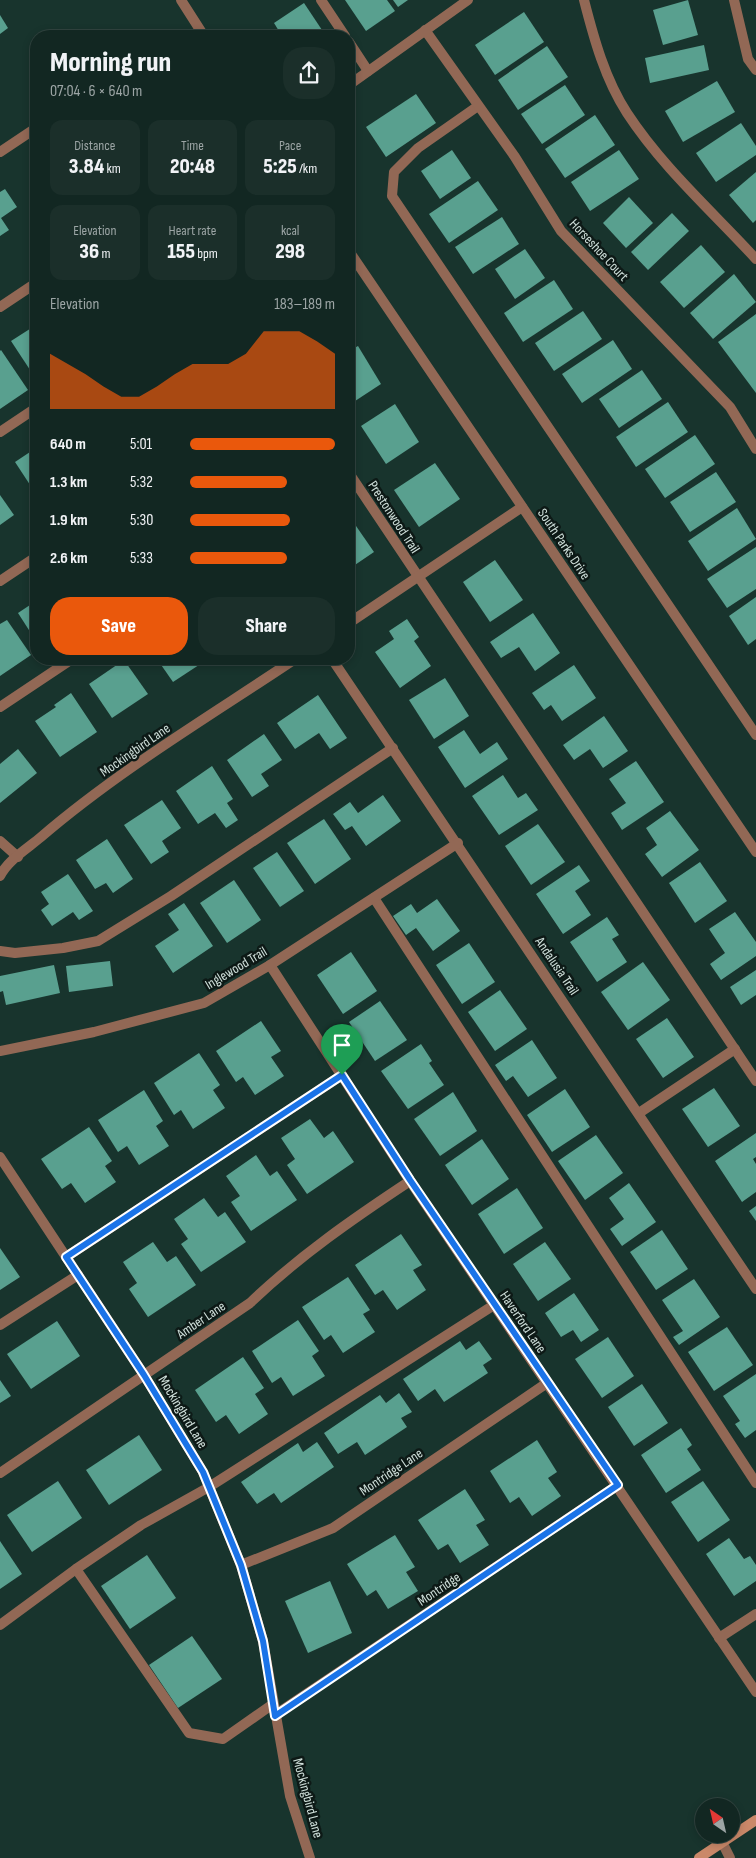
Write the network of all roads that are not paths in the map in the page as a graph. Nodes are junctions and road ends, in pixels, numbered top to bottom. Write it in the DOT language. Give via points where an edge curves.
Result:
graph roads {
  1 [pos="182,0"];
  2 [pos="321,0"];
  3 [pos="468,0"];
  4 [pos="584,0"];
  5 [pos="734,0"];
  6 [pos="200,30"];
  7 [pos="341,30"];
  8 [pos="425,30"];
  9 [pos="355,51"];
  10 [pos="756,70"];
  11 [pos="368,71"];
  12 [pos="355,81"];
  13 [pos="478,106"];
  14 [pos="30,132"];
  15 [pos="0,152"];
  16 [pos="756,259"];
  17 [pos="355,260"];
  18 [pos="30,287"];
  19 [pos="0,307"];
  20 [pos="30,412"];
  21 [pos="0,432"];
  22 [pos="756,449"];
  23 [pos="355,481"];
  24 [pos="522,507"];
  25 [pos="30,561"];
  26 [pos="417,577"];
  27 [pos="0,581"];
  28 [pos="355,619"];
  29 [pos="63,665"];
  30 [pos="286,665"];
  31 [pos="336,665"];
  32 [pos="0,707"];
  33 [pos="756,734"];
  34 [pos="393,748"];
  35 [pos="0,841"];
  36 [pos="458,843"];
  37 [pos="756,852"];
  38 [pos="18,856"];
  39 [pos="0,876"];
  40 [pos="374,898"];
  41 [pos="0,952"];
  42 [pos="270,965"];
  43 [pos="734,1049"];
  44 [pos="0,1051"];
  45 [pos="342,1075"];
  46 [pos="756,1081"];
  47 [pos="639,1113"];
  48 [pos="0,1157"];
  49 [pos="410,1180"];
  50 [pos="66,1257"];
  51 [pos="78,1274"];
  52 [pos="756,1289"];
  53 [pos="494,1305"];
  54 [pos="0,1325"];
  55 [pos="144,1375"];
  56 [pos="547,1383"];
  57 [pos="0,1473"];
  58 [pos="756,1483"];
  59 [pos="618,1485"];
  60 [pos="209,1487"];
  61 [pos="241,1565"];
  62 [pos="76,1569"];
  63 [pos="756,1614"];
  64 [pos="0,1626"];
  65 [pos="719,1638"];
  66 [pos="756,1692"];
  67 [pos="273,1704"];
  68 [pos="275,1716"];
  69 [pos="756,1820"];
  70 [pos="740,1830"];
  71 [pos="721,1843"];
  72 [pos="722,1843"];
  73 [pos="310,1858"];
  74 [pos="699,1858"];
  75 [pos="730,1858"];
  1 -- 6 [label="street"];
  2 -- 7 [label="street"];
  3 -- 8 [label="street"];
  4 -- 16 [label="street" via="601,60 626,112 655,152"];
  5 -- 10 [label="street" via="748,59"];
  8 -- 11 [label="street"];
  8 -- 13 [label="street, Horseshoe Court"];
  9 -- 11 [label="street"];
  11 -- 12 [label="street"];
  13 -- 22 [label="street, Horseshoe Court" via="515,157 561,231 730,407"];
  13 -- 33 [label="street" via="418,148 394,172 392,196"];
  14 -- 15 [label="street"];
  17 -- 24 [label="street, South Parks Drive"];
  18 -- 19 [label="street"];
  20 -- 21 [label="street"];
  23 -- 26 [label="street, Prestonwood Trail"];
  24 -- 26 [label="street"];
  24 -- 37 [label="street, South Parks Drive"];
  25 -- 27 [label="street"];
  26 -- 28 [label="street"];
  26 -- 43 [label="street, Prestonwood Trail"];
  29 -- 32 [label="street"];
  30 -- 38 [label="street, Mockingbird Lane" via="132,768 60,820"];
  31 -- 34 [label="street, Andalusia Trail"];
  34 -- 36 [label="street, Andalusia Trail"];
  34 -- 41 [label="street" via="98,941 44,950"];
  35 -- 38 [label="street"];
  36 -- 40 [label="street, Inglewood Trail"];
  36 -- 47 [label="street, Andalusia Trail"];
  38 -- 39 [label="street, Mockingbird Lane"];
  40 -- 42 [label="street, Inglewood Trail"];
  40 -- 58 [label="street"];
  42 -- 44 [label="street, Inglewood Trail" via="204,1003 94,1032"];
  42 -- 45 [label="street, Haverford Lane"];
  43 -- 46 [label="street, Prestonwood Trail"];
  43 -- 47 [label="street"];
  45 -- 49 [label="street, Haverford Lane"];
  45 -- 50 [label="street"];
  47 -- 52 [label="street, Andalusia Trail"];
  48 -- 50 [label="street, Mockingbird Lane"];
  49 -- 53 [label="street, Haverford Lane"];
  49 -- 55 [label="street, Amber Lane" via="332,1233 250,1303"];
  50 -- 51 [label="street, Mockingbird Lane"];
  51 -- 54 [label="street"];
  51 -- 55 [label="street, Mockingbird Lane"];
  53 -- 56 [label="street, Haverford Lane"];
  53 -- 60 [label="street"];
  55 -- 57 [label="street, Amber Lane"];
  55 -- 60 [label="street, Mockingbird Lane"];
  56 -- 59 [label="street, Haverford Lane"];
  56 -- 61 [label="street, Montridge Lane" via="333,1528"];
  59 -- 65 [label="street, Haverford Lane"];
  59 -- 68 [label="street, Montridge"];
  60 -- 61 [label="street, Mockingbird Lane"];
  60 -- 62 [label="street" via="141,1525"];
  61 -- 67 [label="street, Mockingbird Lane" via="263,1641"];
  62 -- 64 [label="street"];
  62 -- 67 [label="street" via="189,1733 223,1738"];
  63 -- 65 [label="street"];
  65 -- 66 [label="street, Haverford Lane"];
  67 -- 68 [label="street, Mockingbird Lane"];
  68 -- 73 [label="street, Mockingbird Lane" via="290,1796"];
  69 -- 70 [label="main road"];
  71 -- 74 [label="main road"];
  72 -- 75 [label="street"];
}
